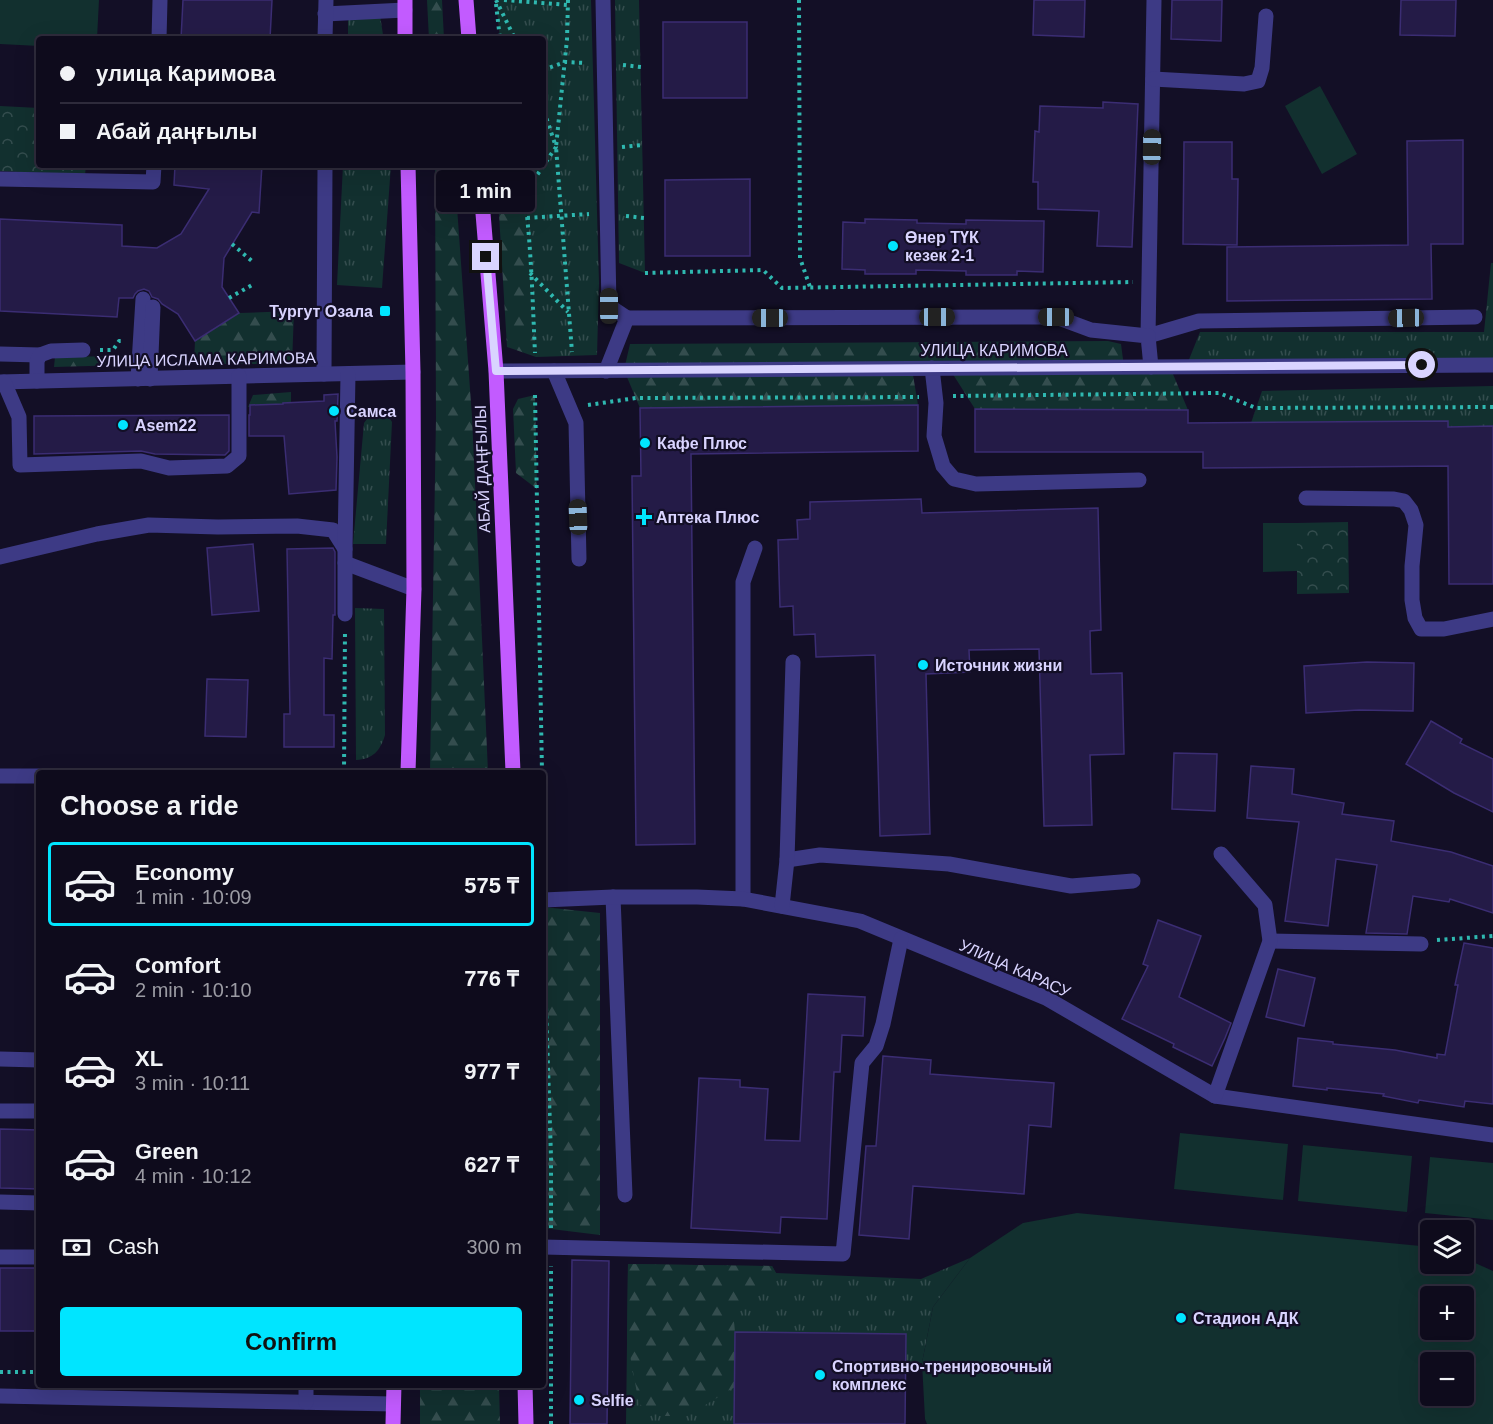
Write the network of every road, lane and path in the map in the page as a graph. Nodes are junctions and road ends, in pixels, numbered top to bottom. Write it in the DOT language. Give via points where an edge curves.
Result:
graph roads {
  1 [pos="160,0"];
  2 [pos="466,0"];
  3 [pos="496,0"];
  4 [pos="504,0"];
  5 [pos="603,0"];
  6 [pos="799,0"];
  7 [pos="1154,0"];
  8 [pos="568,2"];
  9 [pos="405,5"];
  10 [pos="326,7"];
  11 [pos="1266,16"];
  12 [pos="159,36"];
  13 [pos="325,36"];
  14 [pos="405,36"];
  15 [pos="469,36"];
  16 [pos="500,36"];
  17 [pos="514,36"];
  18 [pos="565,62"];
  19 [pos="604,64"];
  20 [pos="546,69"];
  21 [pos="1153,79"];
  22 [pos="546,117"];
  23 [pos="556,147"];
  24 [pos="546,162"];
  25 [pos="154,168"];
  26 [pos="325,168"];
  27 [pos="408,168"];
  28 [pos="479,168"];
  29 [pos="521,168"];
  30 [pos="542,168"];
  31 [pos="0,179"];
  32 [pos="525,194"];
  33 [pos="598,214"];
  34 [pos="561,216"];
  35 [pos="527,218"];
  36 [pos="232,244"];
  37 [pos="253,262"];
  38 [pos="531,273"];
  39 [pos="645,273"];
  40 [pos="1149,282"];
  41 [pos="252,285"];
  42 [pos="810,287"];
  43 [pos="230,298"];
  44 [pos="148,299"];
  45 [pos="569,313"];
  46 [pos="1475,317"];
  47 [pos="627,318"];
  48 [pos="1148,336"];
  49 [pos="83,350"];
  50 [pos="0,354"];
  51 [pos="40,355"];
  52 [pos="572,355"];
  53 [pos="536,357"];
  54 [pos="1493,365"];
  55 [pos="1151,367"];
  56 [pos="932,368"];
  57 [pos="606,370"];
  58 [pos="496,371"];
  59 [pos="554,371"];
  60 [pos="413,372"];
  61 [pos="324,374"];
  62 [pos="348,374"];
  63 [pos="239,376"];
  64 [pos="144,379"];
  65 [pos="37,381"];
  66 [pos="2,382"];
  67 [pos="535,395"];
  68 [pos="935,397"];
  69 [pos="1493,407"];
  70 [pos="569,408"];
  71 [pos="1139,480"];
  72 [pos="1306,498"];
  73 [pos="755,548"];
  74 [pos="345,556"];
  75 [pos="0,557"];
  76 [pos="579,559"];
  77 [pos="414,589"];
  78 [pos="345,614"];
  79 [pos="1493,619"];
  80 [pos="793,662"];
  81 [pos="344,770"];
  82 [pos="408,770"];
  83 [pos="513,770"];
  84 [pos="542,770"];
  85 [pos="0,776"];
  86 [pos="36,776"];
  87 [pos="1221,854"];
  88 [pos="787,860"];
  89 [pos="1133,881"];
  90 [pos="613,897"];
  91 [pos="743,899"];
  92 [pos="546,900"];
  93 [pos="782,906"];
  94 [pos="1493,936"];
  95 [pos="901,939"];
  96 [pos="1270,941"];
  97 [pos="1421,944"];
  98 [pos="546,996"];
  99 [pos="0,1059"];
  100 [pos="36,1060"];
  101 [pos="1215,1096"];
  102 [pos="0,1111"];
  103 [pos="36,1111"];
  104 [pos="1493,1136"];
  105 [pos="626,1195"];
  106 [pos="0,1202"];
  107 [pos="36,1203"];
  108 [pos="547,1247"];
  109 [pos="0,1257"];
  110 [pos="36,1257"];
  111 [pos="0,1372"];
  112 [pos="36,1372"];
  113 [pos="306,1388"];
  114 [pos="394,1388"];
  115 [pos="525,1388"];
  116 [pos="166,1392"];
  117 [pos="0,1396"];
  118 [pos="306,1402"];
  119 [pos="393,1404"];
  120 [pos="393,1424"];
  121 [pos="526,1424"];
  122 [pos="551,1424"];
  1 -- 12 [label="street"];
  2 -- 15 [label="main road"];
  3 -- 16 [label="path"];
  3 -- 17 [label="path"];
  4 -- 8 [label="path"];
  5 -- 19 [label="street"];
  6 -- 42 [label="path" via="800,258"];
  7 -- 21 [label="street"];
  8 -- 18 [label="path"];
  9 -- 10 [label="street"];
  9 -- 14 [label="main road"];
  10 -- 13 [label="street"];
  11 -- 21 [label="street" via="1258,81 1244,84"];
  18 -- 19 [label="path"];
  18 -- 20 [label="path"];
  18 -- 23 [label="path"];
  19 -- 47 [label="street" via="609,306"];
  21 -- 40 [label="street"];
  22 -- 23 [label="path"];
  23 -- 24 [label="path"];
  23 -- 34 [label="path"];
  25 -- 31 [label="street" via="153,182"];
  26 -- 61 [label="street"];
  27 -- 60 [label="main road"];
  28 -- 58 [label="main road, АБАЙ ДАҢҒЫЛЫ"];
  29 -- 32 [label="path"];
  30 -- 32 [label="path"];
  32 -- 35 [label="path"];
  33 -- 34 [label="path"];
  34 -- 35 [label="path"];
  34 -- 45 [label="path"];
  35 -- 38 [label="path"];
  36 -- 37 [label="path"];
  38 -- 45 [label="path"];
  38 -- 53 [label="path"];
  39 -- 42 [label="path" via="763,270 782,288"];
  40 -- 42 [label="path"];
  40 -- 48 [label="street"];
  41 -- 43 [label="path"];
  44 -- 64 [label="street"];
  45 -- 52 [label="path"];
  46 -- 48 [label="street" via="1199,321"];
  47 -- 48 [label="street" via="1056,317 1091,330"];
  47 -- 57 [label="street"];
  48 -- 55 [label="street"];
  49 -- 51 [label="street"];
  50 -- 51 [label="street"];
  51 -- 65 [label="street"];
  54 -- 55 [label="street, УЛИЦА КАРИМОВА"];
  55 -- 56 [label="street, УЛИЦА КАРИМОВА"];
  56 -- 57 [label="street, УЛИЦА КАРИМОВА"];
  56 -- 68 [label="street"];
  57 -- 59 [label="street, УЛИЦА КАРИМОВА"];
  58 -- 59 [label="street, УЛИЦА КАРИМОВА"];
  58 -- 83 [label="main road, АБАЙ ДАҢҒЫЛЫ"];
  59 -- 70 [label="street"];
  60 -- 62 [label="street, УЛИЦА ИСЛАМА КАРИМОВА"];
  60 -- 77 [label="main road"];
  61 -- 62 [label="street, УЛИЦА ИСЛАМА КАРИМОВА"];
  61 -- 63 [label="street, УЛИЦА ИСЛАМА КАРИМОВА"];
  62 -- 74 [label="street"];
  63 -- 64 [label="street, УЛИЦА ИСЛАМА КАРИМОВА"];
  63 -- 66 [label="street" via="239,456 226,466 169,468 141,461 20,465 19,417"];
  64 -- 65 [label="street, УЛИЦА ИСЛАМА КАРИМОВА"];
  65 -- 66 [label="street, УЛИЦА ИСЛАМА КАРИМОВА"];
  67 -- 84 [label="path"];
  68 -- 69 [label="path" via="1219,393 1256,408"];
  68 -- 70 [label="path" via="636,398"];
  68 -- 71 [label="street" via="934,436 943,466 954,479 976,484"];
  70 -- 76 [label="street" via="576,423"];
  72 -- 79 [label="street" via="1404,501 1416,525 1413,600 1421,629 1444,629"];
  73 -- 91 [label="street" via="743,582"];
  74 -- 75 [label="street" via="333,530 297,526 149,525"];
  74 -- 77 [label="street"];
  74 -- 78 [label="street"];
  77 -- 82 [label="main road"];
  78 -- 81 [label="path"];
  80 -- 88 [label="street"];
  85 -- 86 [label="street"];
  87 -- 96 [label="street" via="1265,905"];
  88 -- 89 [label="street" via="820,855 949,864 1071,886"];
  88 -- 93 [label="street"];
  90 -- 91 [label="street, УЛИЦА КАРАСУ"];
  90 -- 92 [label="street, УЛИЦА КАРАСУ"];
  90 -- 105 [label="street"];
  91 -- 93 [label="street, УЛИЦА КАРАСУ"];
  93 -- 95 [label="street, УЛИЦА КАРАСУ" via="860,921"];
  94 -- 97 [label="path"];
  95 -- 101 [label="street, УЛИЦА КАРАСУ" via="1046,998"];
  95 -- 108 [label="street" via="883,1024 876,1046 862,1063 843,1254"];
  96 -- 97 [label="street"];
  96 -- 101 [label="street"];
  98 -- 108 [label="path" via="551,1156"];
  99 -- 100 [label="street"];
  101 -- 104 [label="street, УЛИЦА КАРАСУ"];
  102 -- 103 [label="street"];
  106 -- 107 [label="street"];
  108 -- 122 [label="path"];
  109 -- 110 [label="street"];
  111 -- 112 [label="path"];
  113 -- 118 [label="street"];
  114 -- 119 [label="main road"];
  115 -- 121 [label="main road"];
  116 -- 117 [label="street"];
  116 -- 118 [label="street"];
  118 -- 119 [label="street"];
  119 -- 120 [label="main road"];
}
